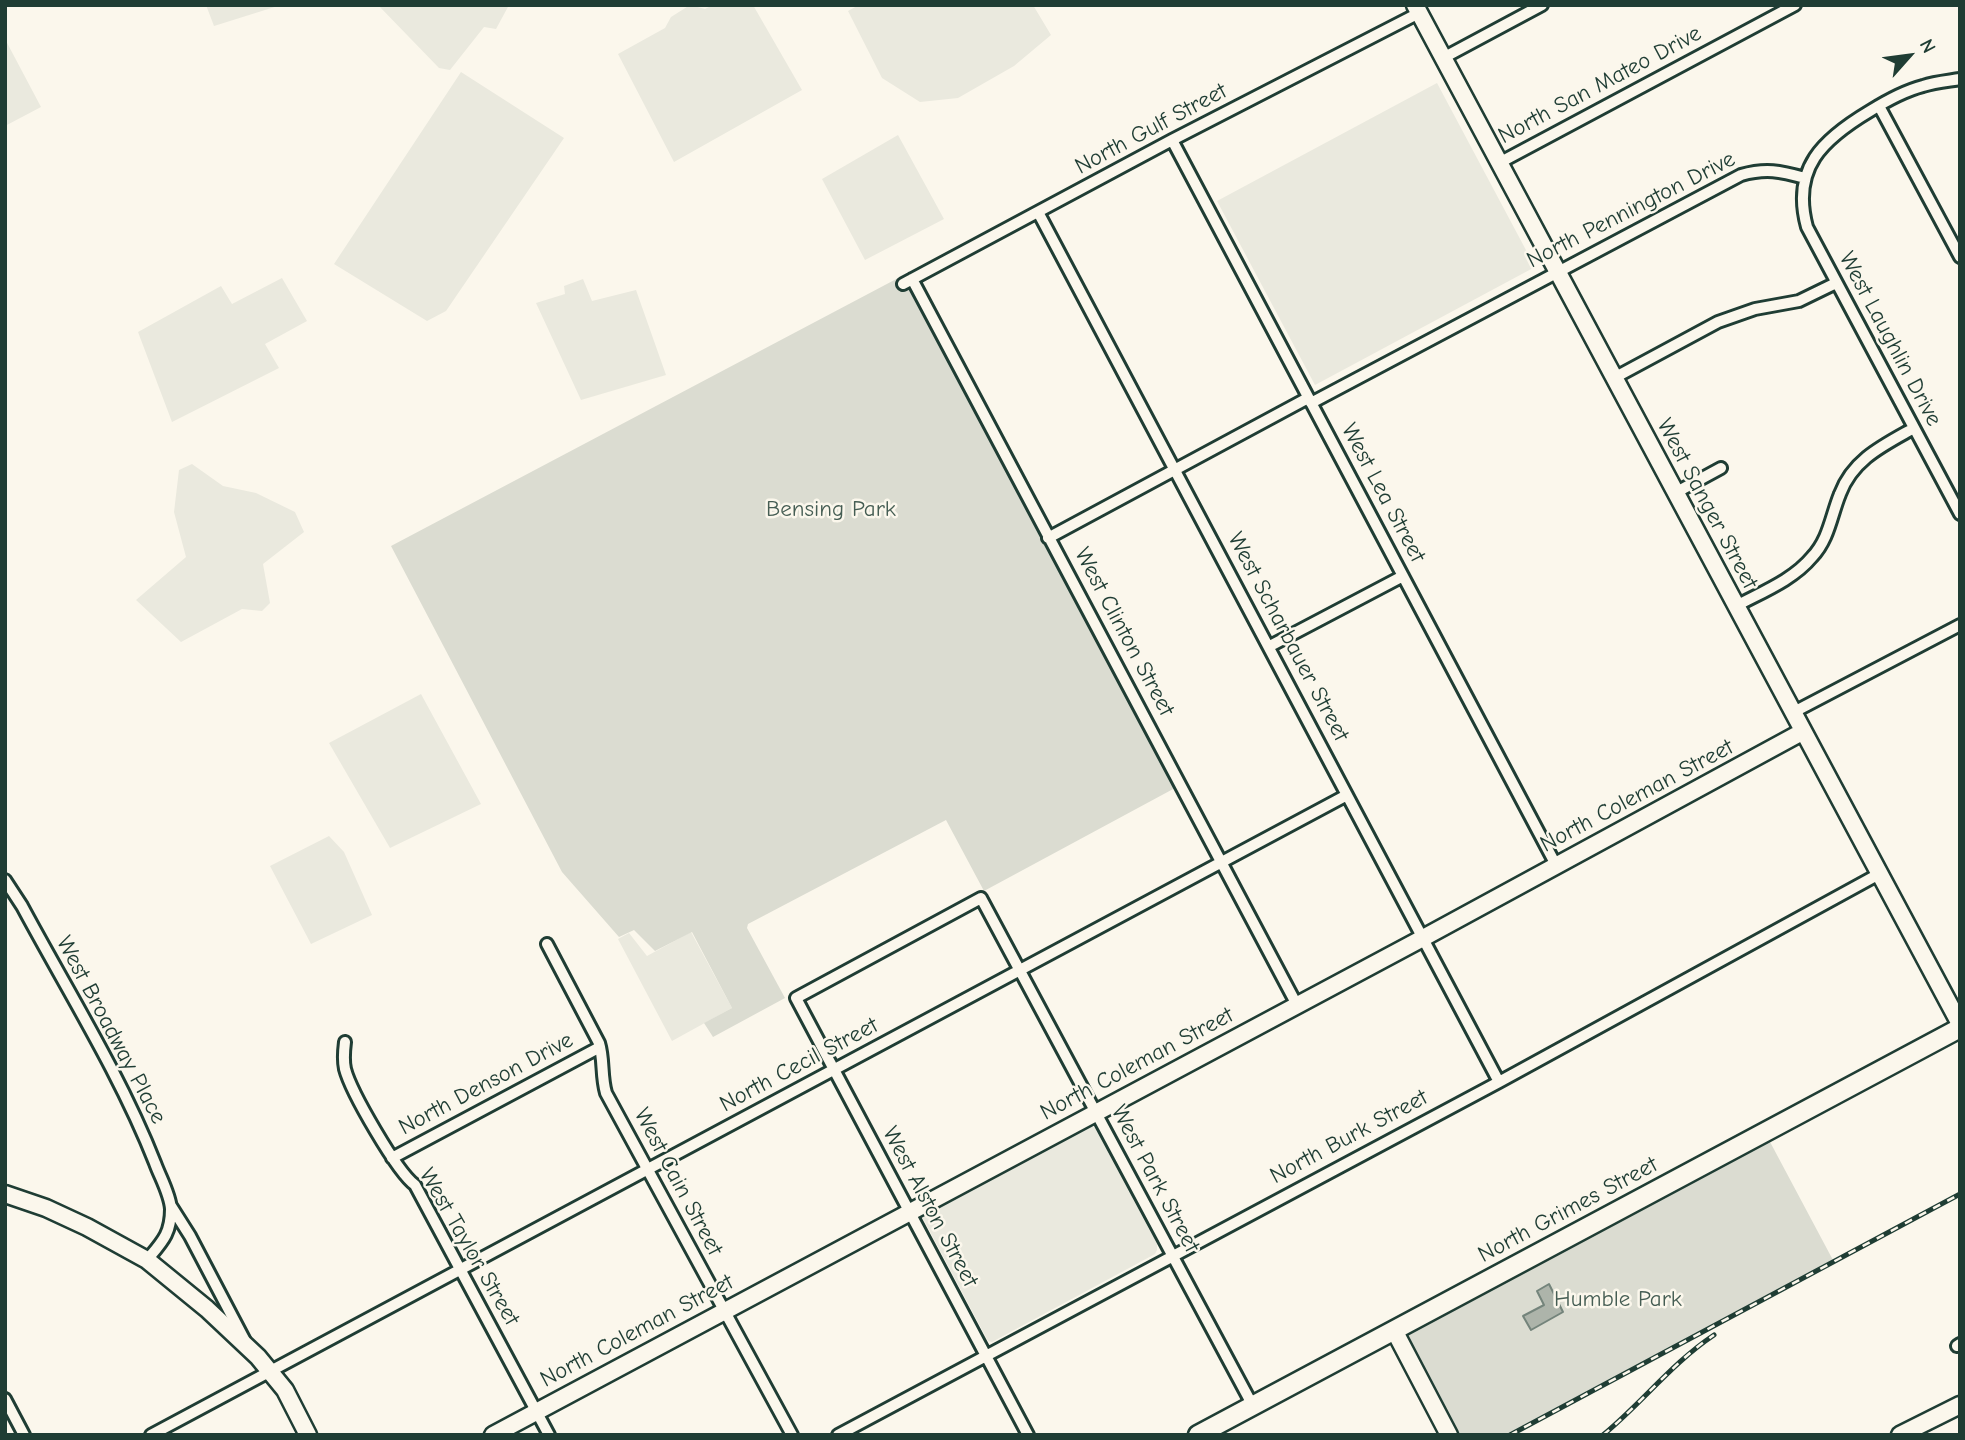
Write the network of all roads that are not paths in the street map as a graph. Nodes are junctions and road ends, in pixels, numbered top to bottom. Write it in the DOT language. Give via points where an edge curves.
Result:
graph roads {
  1 [pos="1542,5"];
  2 [pos="1795,5"];
  3 [pos="1417,9"];
  4 [pos="1443,58"];
  5 [pos="1960,79"];
  6 [pos="1879,106"];
  7 [pos="1172,141"];
  8 [pos="1499,163"];
  9 [pos="1805,178"];
  10 [pos="1038,212"];
  11 [pos="1960,257"];
  12 [pos="1556,271"];
  13 [pos="908,282"];
  14 [pos="1836,283"];
  15 [pos="1614,378"];
  16 [pos="1310,401"];
  17 [pos="1914,428"];
  18 [pos="1721,468"];
  19 [pos="1175,470"];
  20 [pos="1675,493"];
  21 [pos="1960,514"];
  22 [pos="1048,538"];
  23 [pos="1403,576"];
  24 [pos="1736,606"];
  25 [pos="1960,625"];
  26 [pos="1270,646"];
  27 [pos="1793,713"];
  28 [pos="1802,732"];
  29 [pos="1348,795"];
  30 [pos="1221,863"];
  31 [pos="1556,865"];
  32 [pos="1879,874"];
  33 [pos="5,880"];
  34 [pos="1423,938"];
  35 [pos="547,944"];
  36 [pos="1019,971"];
  37 [pos="796,998"];
  38 [pos="1297,1005"];
  39 [pos="1960,1026"];
  40 [pos="345,1042"];
  41 [pos="600,1047"];
  42 [pos="834,1070"];
  43 [pos="1499,1082"];
  44 [pos="1096,1113"];
  45 [pos="392,1158"];
  46 [pos="648,1168"];
  47 [pos="5,1194"];
  48 [pos="171,1205"];
  49 [pos="909,1212"];
  50 [pos="1172,1256"];
  51 [pos="147,1260"];
  52 [pos="460,1269"];
  53 [pos="724,1310"];
  54 [pos="1394,1331"];
  55 [pos="246,1345"];
  56 [pos="986,1356"];
  57 [pos="270,1371"];
  58 [pos="5,1399"];
  59 [pos="1960,1405"];
  60 [pos="1253,1406"];
  61 [pos="536,1412"];
  62 [pos="24,1435"];
  63 [pos="151,1435"];
  64 [pos="308,1435"];
  65 [pos="493,1435"];
  66 [pos="549,1435"];
  67 [pos="792,1435"];
  68 [pos="838,1435"];
  69 [pos="1028,1435"];
  70 [pos="1198,1435"];
  71 [pos="1449,1435"];
  72 [pos="1900,1435"];
  1 -- 4 [label="street"];
  2 -- 8 [label="street, North San Mateo Drive"];
  3 -- 4 [label="street, West Sanger Street"];
  3 -- 7 [label="street, North Gulf Street"];
  4 -- 8 [label="street, West Sanger Street"];
  5 -- 6 [label="street" via="1924,85"];
  6 -- 9 [label="street" via="1830,138 1811,161"];
  6 -- 11 [label="street"];
  7 -- 10 [label="street, North Gulf Street"];
  7 -- 16 [label="street, West Lea Street"];
  8 -- 12 [label="street, West Sanger Street"];
  9 -- 12 [label="street, North Pennington Drive" via="1761,169 1741,175"];
  9 -- 14 [label="street, West Laughlin Drive" via="1807,227"];
  10 -- 13 [label="street, North Gulf Street"];
  10 -- 19 [label="street, West Scharbauer Street"];
  12 -- 15 [label="street, West Sanger Street"];
  12 -- 16 [label="street, North Pennington Drive"];
  13 -- 22 [label="street, West Clinton Street"];
  14 -- 15 [label="street" via="1799,301 1718,322"];
  14 -- 17 [label="street, West Laughlin Drive"];
  15 -- 20 [label="street, West Sanger Street"];
  16 -- 19 [label="street, North Pennington Drive"];
  16 -- 23 [label="street, West Lea Street"];
  17 -- 21 [label="street, West Laughlin Drive"];
  17 -- 24 [label="street" via="1855,468 1839,496 1825,539 1800,570"];
  18 -- 20 [label="street"];
  19 -- 22 [label="street, North Pennington Drive"];
  19 -- 26 [label="street, West Scharbauer Street"];
  20 -- 24 [label="street, West Sanger Street"];
  22 -- 30 [label="street, West Clinton Street"];
  23 -- 26 [label="street"];
  23 -- 31 [label="street, West Lea Street"];
  24 -- 27 [label="street, West Sanger Street"];
  25 -- 27 [label="street"];
  26 -- 29 [label="street, West Scharbauer Street"];
  27 -- 28 [label="street, West Sanger Street"];
  28 -- 31 [label="street, North Coleman Street"];
  28 -- 32 [label="street, West Sanger Street"];
  29 -- 30 [label="street, North Cecil Street"];
  29 -- 34 [label="street, West Scharbauer Street"];
  30 -- 36 [label="street, North Cecil Street"];
  30 -- 38 [label="street, West Clinton Street"];
  31 -- 34 [label="street, North Coleman Street"];
  32 -- 39 [label="street, West Sanger Street"];
  32 -- 43 [label="street, North Burk Street"];
  33 -- 48 [label="street, West Broadway Place" via="141,1128"];
  34 -- 38 [label="street, North Coleman Street"];
  34 -- 43 [label="street, West Scharbauer Street"];
  35 -- 41 [label="street, West Cain Street"];
  36 -- 37 [label="street, West Park Street" via="981,898"];
  36 -- 42 [label="street, North Cecil Street"];
  36 -- 44 [label="street, West Park Street"];
  37 -- 42 [label="street, West Alston Street"];
  38 -- 44 [label="street, North Coleman Street"];
  39 -- 54 [label="main road, North Grimes Street"];
  40 -- 45 [label="street, West Taylor Street" via="345,1069"];
  41 -- 45 [label="street, North Denson Drive"];
  41 -- 46 [label="street, West Cain Street" via="606,1093"];
  42 -- 46 [label="street, North Cecil Street"];
  42 -- 49 [label="street, West Alston Street"];
  43 -- 50 [label="street, North Burk Street"];
  44 -- 49 [label="street, North Coleman Street"];
  44 -- 50 [label="street, West Park Street"];
  45 -- 52 [label="street, West Taylor Street" via="415,1185"];
  46 -- 52 [label="street, North Cecil Street"];
  46 -- 53 [label="street, West Cain Street"];
  47 -- 51 [label="street" via="87,1227"];
  48 -- 51 [label="street" via="170,1228"];
  48 -- 55 [label="street, West Broadway Place"];
  49 -- 53 [label="street, North Coleman Street"];
  49 -- 56 [label="street, West Alston Street"];
  50 -- 56 [label="street, North Burk Street"];
  50 -- 60 [label="street, West Park Street"];
  51 -- 55 [label="street"];
  52 -- 57 [label="street, North Cecil Street"];
  52 -- 61 [label="street, West Taylor Street"];
  53 -- 61 [label="street, North Coleman Street"];
  53 -- 67 [label="street, West Cain Street"];
  54 -- 60 [label="main road, North Grimes Street"];
  54 -- 71 [label="street"];
  55 -- 57 [label="street"];
  56 -- 68 [label="street, North Burk Street"];
  56 -- 69 [label="street, West Alston Street"];
  57 -- 63 [label="street, North Cecil Street"];
  57 -- 64 [label="street"];
  58 -- 62 [label="street"];
  59 -- 72 [label="street"];
  60 -- 70 [label="main road, North Grimes Street"];
  61 -- 65 [label="street, North Coleman Street"];
  61 -- 66 [label="street, West Taylor Street"];
}
